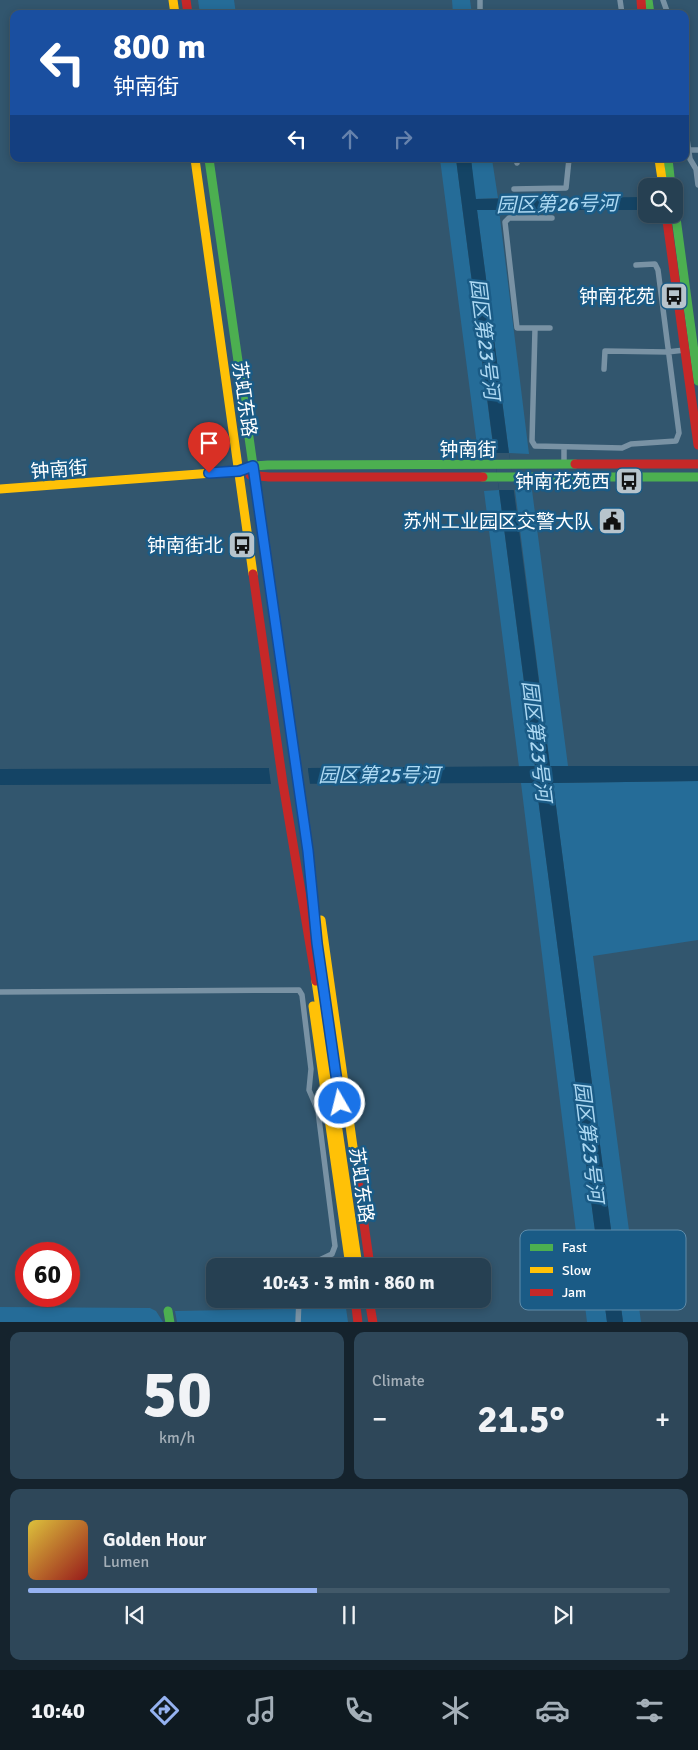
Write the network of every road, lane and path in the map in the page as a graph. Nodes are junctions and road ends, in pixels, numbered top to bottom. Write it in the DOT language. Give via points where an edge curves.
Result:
graph roads {
  1 [pos="689,154"];
  2 [pos="195,162"];
  3 [pos="209,162"];
  4 [pos="569,162"];
  5 [pos="659,162"];
  6 [pos="668,162"];
  7 [pos="662,178"];
  8 [pos="670,178"];
  9 [pos="698,185"];
  10 [pos="514,189"];
  11 [pos="552,218"];
  12 [pos="673,223"];
  13 [pos="674,223"];
  14 [pos="636,265"];
  15 [pos="535,328"];
  16 [pos="550,328"];
  17 [pos="685,350"];
  18 [pos="668,352"];
  19 [pos="604,369"];
  20 [pos="698,381"];
  21 [pos="698,444"];
  22 [pos="564,448"];
  23 [pos="698,464"];
  24 [pos="564,465"];
  25 [pos="253,466"];
  26 [pos="239,471"];
  27 [pos="255,476"];
  28 [pos="698,477"];
  29 [pos="0,489"];
  30 [pos="308,851"];
  31 [pos="305,926"];
  32 [pos="0,992"];
  33 [pos="348,1175"];
  34 [pos="323,1258"];
  35 [pos="349,1258"];
  36 [pos="357,1258"];
  37 [pos="364,1258"];
  38 [pos="369,1258"];
  39 [pos="299,1308"];
  40 [pos="356,1308"];
  41 [pos="364,1308"];
  42 [pos="371,1308"];
  43 [pos="376,1308"];
  44 [pos="168,1311"];
  45 [pos="170,1322"];
  46 [pos="298,1322"];
  47 [pos="358,1322"];
  48 [pos="366,1322"];
  49 [pos="373,1322"];
  50 [pos="378,1322"];
  1 -- 9 [label="street" via="696,169"];
  2 -- 26 [label="main road, 苏虹东路"];
  3 -- 25 [label="main road, 苏虹东路"];
  4 -- 10 [label="street" via="566,188"];
  5 -- 7 [label="main road"];
  6 -- 8 [label="main road"];
  11 -- 15 [label="street" via="509,218 505,222 517,328"];
  12 -- 17 [label="main road"];
  13 -- 20 [label="main road"];
  14 -- 18 [label="street" via="657,266"];
  15 -- 16 [label="street"];
  15 -- 22 [label="street" via="532,441 538,447"];
  17 -- 18 [label="street"];
  17 -- 21 [label="main road"];
  18 -- 19 [label="street" via="605,351"];
  18 -- 22 [label="street" via="679,433 676,440 631,444 622,448"];
  22 -- 24 [label="street"];
  23 -- 24 [label="main road, 钟南街"];
  24 -- 25 [label="main road, 钟南街"];
  25 -- 26 [label="main road, 钟南街"];
  25 -- 27 [label="main road, 苏虹东路"];
  26 -- 27 [label="main road, 钟南街"];
  26 -- 29 [label="main road, 钟南街"];
  26 -- 31 [label="main road, 苏虹东路"];
  27 -- 28 [label="main road, 钟南街"];
  27 -- 30 [label="main road, 苏虹东路"];
  30 -- 33 [label="main road, 苏虹东路"];
  30 -- 38 [label="main road" via="315,874"];
  31 -- 33 [label="main road, 苏虹东路"];
  31 -- 35 [label="main road" via="304,941"];
  32 -- 34 [label="street" via="299,990 312,1069 309,1090 318,1111 335,1246 332,1254"];
  33 -- 36 [label="main road, 苏虹东路"];
  33 -- 37 [label="main road, 苏虹东路"];
  39 -- 46 [label="street"];
  40 -- 47 [label="main road"];
  41 -- 48 [label="main road"];
  42 -- 49 [label="main road"];
  43 -- 50 [label="main road"];
  44 -- 45 [label="main road"];
}
